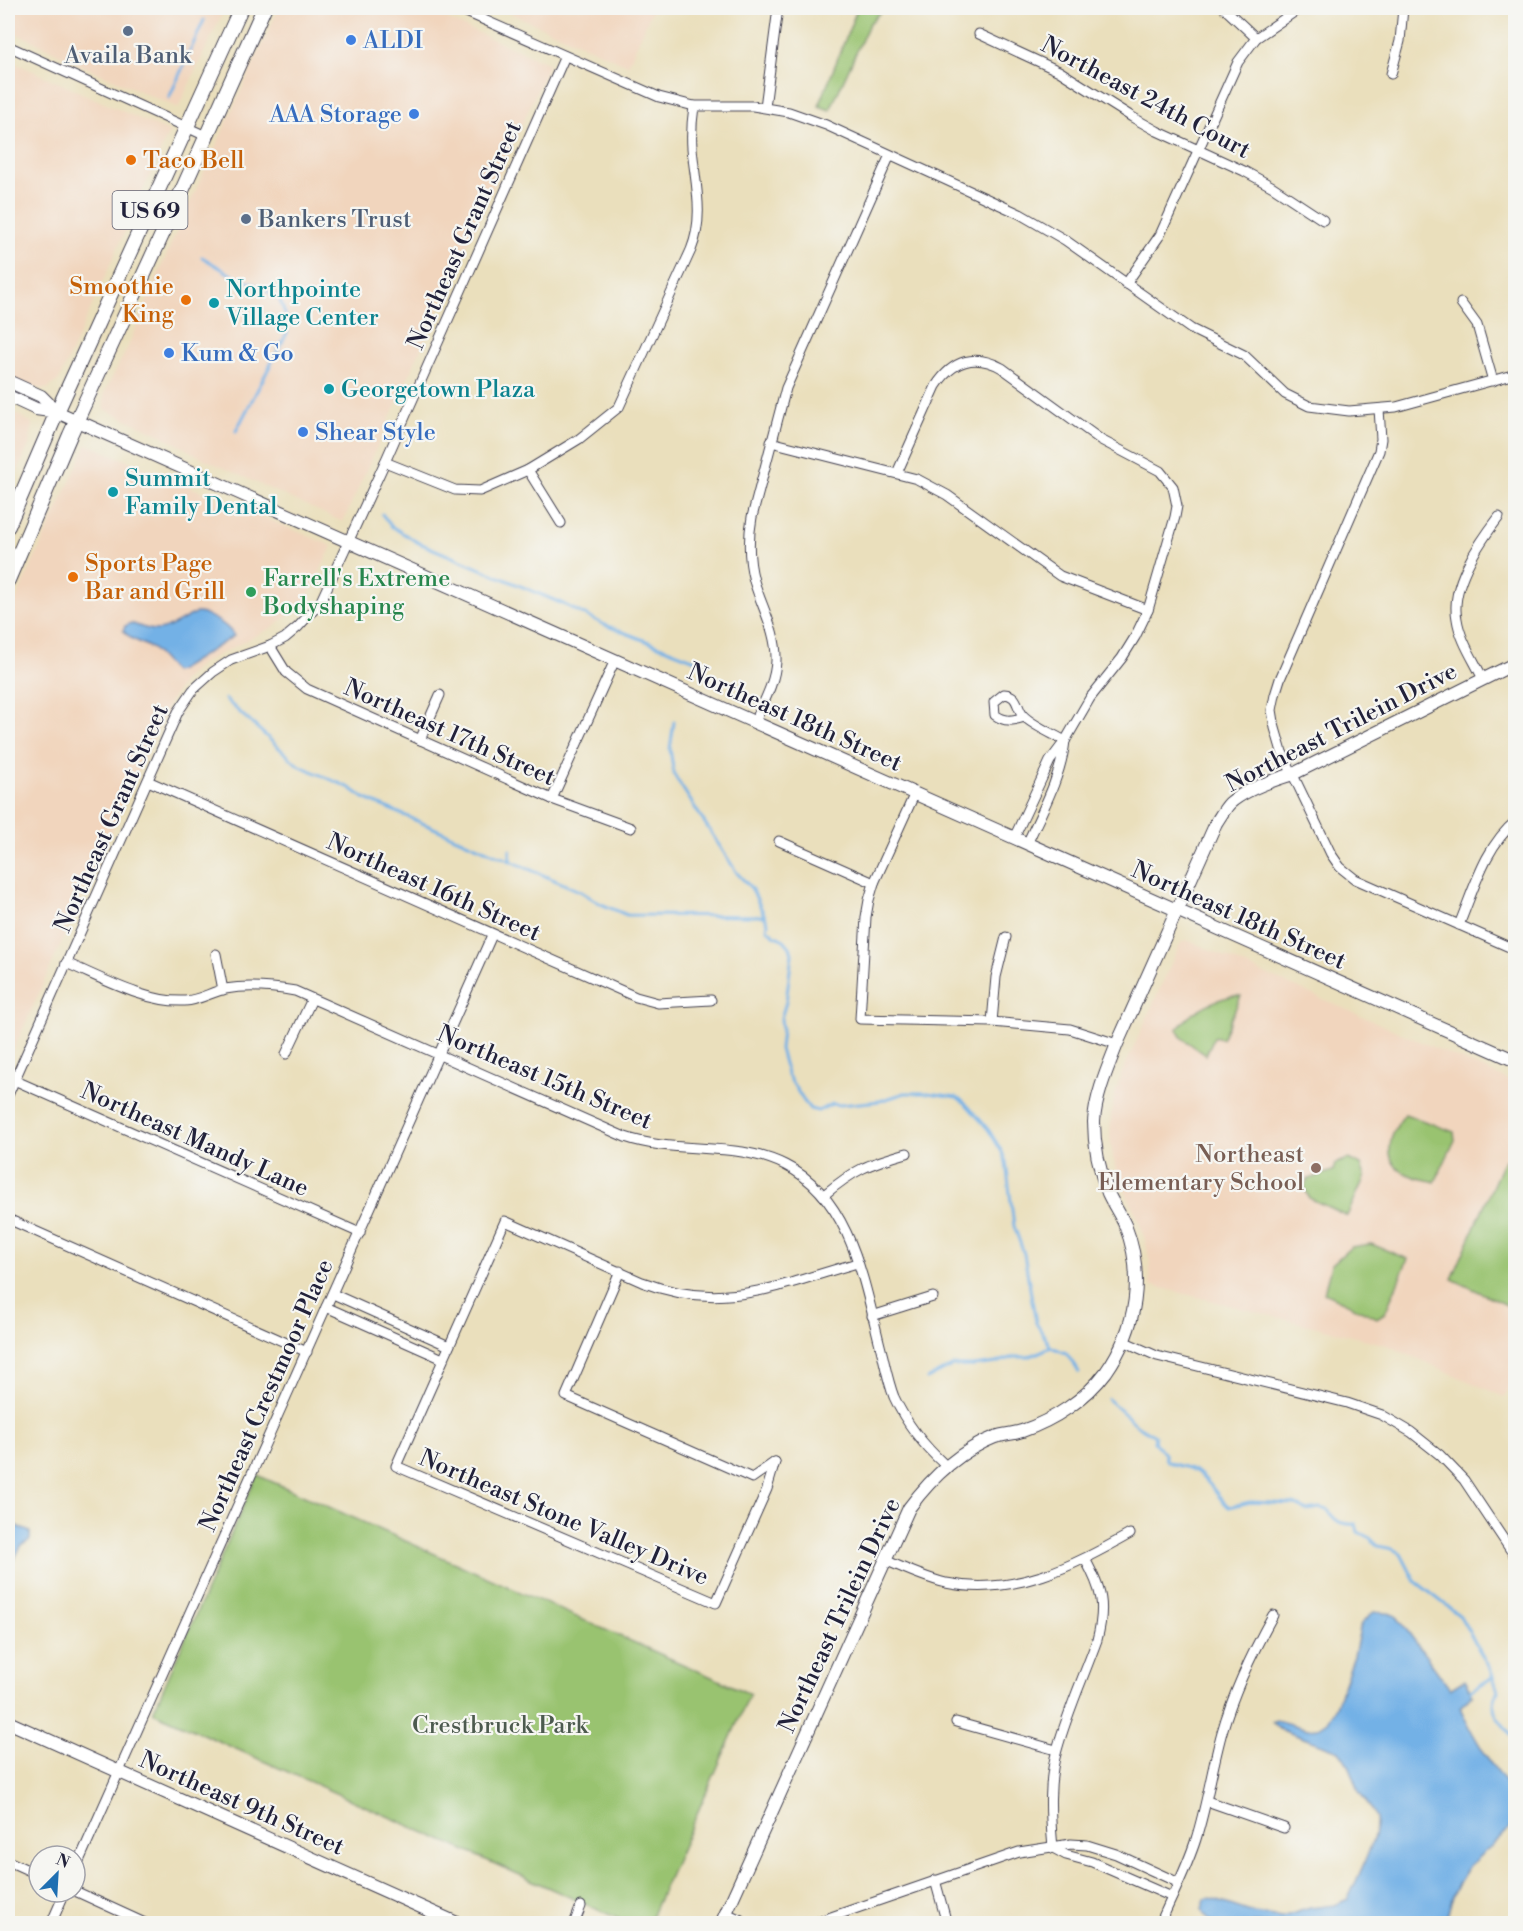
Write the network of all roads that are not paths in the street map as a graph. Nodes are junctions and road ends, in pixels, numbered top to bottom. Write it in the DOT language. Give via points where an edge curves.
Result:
graph roads {
  1 [pos="241,8"];
  2 [pos="264,8"];
  3 [pos="457,8"];
  4 [pos="778,8"];
  5 [pos="1224,8"];
  6 [pos="1300,8"];
  7 [pos="1403,8"];
  8 [pos="979,34"];
  9 [pos="1256,38"];
  10 [pos="8,46"];
  11 [pos="565,56"];
  12 [pos="1391,74"];
  13 [pos="694,106"];
  14 [pos="765,107"];
  15 [pos="187,127"];
  16 [pos="207,136"];
  17 [pos="1198,150"];
  18 [pos="890,155"];
  19 [pos="1323,220"];
  20 [pos="1126,284"];
  21 [pos="1461,303"];
  22 [pos="1515,374"];
  23 [pos="8,381"];
  24 [pos="1493,381"];
  25 [pos="8,396"];
  26 [pos="1378,409"];
  27 [pos="57,412"];
  28 [pos="76,420"];
  29 [pos="771,442"];
  30 [pos="385,462"];
  31 [pos="528,470"];
  32 [pos="897,473"];
  33 [pos="1499,517"];
  34 [pos="561,523"];
  35 [pos="8,526"];
  36 [pos="348,542"];
  37 [pos="8,580"];
  38 [pos="1148,610"];
  39 [pos="270,646"];
  40 [pos="615,660"];
  41 [pos="1515,663"];
  42 [pos="1483,679"];
  43 [pos="440,695"];
  44 [pos="1024,717"];
  45 [pos="755,722"];
  46 [pos="420,740"];
  47 [pos="1065,741"];
  48 [pos="1293,774"];
  49 [pos="148,781"];
  50 [pos="915,794"];
  51 [pos="552,799"];
  52 [pos="1515,820"];
  53 [pos="631,828"];
  54 [pos="1014,838"];
  55 [pos="779,841"];
  56 [pos="1027,844"];
  57 [pos="874,883"];
  58 [pos="1177,911"];
  59 [pos="1459,925"];
  60 [pos="492,935"];
  61 [pos="1006,937"];
  62 [pos="1515,950"];
  63 [pos="216,954"];
  64 [pos="66,963"];
  65 [pos="223,990"];
  66 [pos="312,999"];
  67 [pos="711,1000"];
  68 [pos="992,1022"];
  69 [pos="1117,1044"];
  70 [pos="286,1054"];
  71 [pos="440,1054"];
  72 [pos="1515,1061"];
  73 [pos="14,1080"];
  74 [pos="8,1095"];
  75 [pos="907,1153"];
  76 [pos="824,1195"];
  77 [pos="8,1219"];
  78 [pos="360,1233"];
  79 [pos="857,1263"];
  80 [pos="620,1271"];
  81 [pos="333,1294"];
  82 [pos="933,1297"];
  83 [pos="326,1307"];
  84 [pos="872,1317"];
  85 [pos="1123,1341"];
  86 [pos="449,1346"];
  87 [pos="307,1352"];
  88 [pos="443,1359"];
  89 [pos="945,1465"];
  90 [pos="752,1478"];
  91 [pos="767,1489"];
  92 [pos="1130,1534"];
  93 [pos="1515,1558"];
  94 [pos="1085,1559"];
  95 [pos="885,1560"];
  96 [pos="1273,1615"];
  97 [pos="8,1722"];
  98 [pos="956,1722"];
  99 [pos="1056,1750"];
  100 [pos="119,1771"];
  101 [pos="1207,1801"];
  102 [pos="1284,1828"];
  103 [pos="87,1844"];
  104 [pos="1053,1848"];
  105 [pos="8,1861"];
  106 [pos="27,1870"];
  107 [pos="935,1880"];
  108 [pos="1177,1882"];
  109 [pos="87,1896"];
  110 [pos="1172,1897"];
  111 [pos="60,1904"];
  112 [pos="581,1906"];
  113 [pos="723,1918"];
  114 [pos="51,1923"];
  115 [pos="147,1923"];
  116 [pos="459,1923"];
  117 [pos="574,1923"];
  118 [pos="750,1923"];
  119 [pos="811,1923"];
  120 [pos="947,1923"];
  121 [pos="1160,1923"];
  1 -- 15 [label="main road, US 69"];
  2 -- 16 [label="main road, US 69"];
  3 -- 11 [label="street"];
  4 -- 14 [label="street"];
  5 -- 9 [label="street"];
  6 -- 9 [label="street"];
  7 -- 12 [label="street"];
  8 -- 17 [label="street, Northeast 24th Court" via="1059,71 1132,117"];
  9 -- 17 [label="street" via="1238,62"];
  10 -- 15 [label="street"];
  11 -- 13 [label="street" via="659,97"];
  11 -- 30 [label="street, Northeast Grant Street"];
  13 -- 14 [label="street"];
  13 -- 31 [label="street" via="692,146 698,229 644,354 619,407 579,439"];
  14 -- 18 [label="street" via="826,125"];
  15 -- 16 [label="street"];
  15 -- 27 [label="main road, US 69"];
  16 -- 28 [label="main road, US 69"];
  17 -- 19 [label="street, Northeast 24th Court" via="1273,187"];
  17 -- 20 [label="street" via="1160,235"];
  18 -- 20 [label="street" via="1042,225"];
  18 -- 29 [label="street" via="786,388"];
  20 -- 26 [label="street" via="1191,329 1244,355 1275,386 1297,400 1326,409"];
  21 -- 24 [label="street" via="1477,326"];
  22 -- 24 [label="street"];
  23 -- 27 [label="street" via="41,396"];
  24 -- 26 [label="street"];
  25 -- 27 [label="street" via="36,409"];
  26 -- 48 [label="street" via="1381,439 1375,463 1275,695 1275,728"];
  27 -- 28 [label="street, Northeast 18th Street"];
  27 -- 35 [label="main road, US 69"];
  28 -- 36 [label="street, Northeast 18th Street"];
  28 -- 37 [label="main road, US 69"];
  29 -- 32 [label="street"];
  29 -- 45 [label="street" via="752,517 749,551 754,583 774,637 776,663"];
  30 -- 31 [label="street" via="463,492 488,489"];
  30 -- 36 [label="street, Northeast Grant Street"];
  31 -- 34 [label="street"];
  32 -- 38 [label="street" via="933,486 1060,576"];
  32 -- 38 [label="street" via="944,375 972,360 993,363 1113,448 1151,465 1168,478 1177,506"];
  33 -- 42 [label="street" via="1461,581 1455,607 1460,631"];
  36 -- 39 [label="street, Northeast Grant Street" via="320,603 298,627"];
  36 -- 40 [label="street, Northeast 18th Street"];
  38 -- 47 [label="street" via="1131,644 1090,698"];
  39 -- 46 [label="street, Northeast 17th Street" via="286,672 307,689"];
  39 -- 49 [label="street, Northeast Grant Street" via="222,665 194,690 178,712"];
  40 -- 45 [label="street, Northeast 18th Street"];
  40 -- 51 [label="street"];
  41 -- 42 [label="street, Northeast Trilein Drive"];
  42 -- 48 [label="street, Northeast Trilein Drive"];
  43 -- 46 [label="street"];
  44 -- 47 [label="street"];
  45 -- 50 [label="street, Northeast 18th Street"];
  46 -- 51 [label="street, Northeast 17th Street"];
  47 -- 54 [label="street" via="1050,761"];
  47 -- 56 [label="street" via="1056,777"];
  48 -- 58 [label="street, Northeast Trilein Drive" via="1229,804 1216,823"];
  48 -- 59 [label="street" via="1340,867 1355,879"];
  49 -- 60 [label="street, Northeast 16th Street"];
  49 -- 64 [label="street, Northeast Grant Street"];
  50 -- 54 [label="street, Northeast 18th Street"];
  50 -- 57 [label="street"];
  51 -- 53 [label="street, Northeast 17th Street"];
  52 -- 59 [label="street" via="1491,850"];
  54 -- 56 [label="street, Northeast 18th Street"];
  55 -- 57 [label="street"];
  56 -- 58 [label="street, Northeast 18th Street"];
  57 -- 68 [label="street" via="866,917 860,1019"];
  58 -- 69 [label="street, Northeast Trilein Drive"];
  58 -- 72 [label="street, Northeast 18th Street"];
  59 -- 62 [label="street"];
  60 -- 67 [label="street, Northeast 16th Street" via="636,997 658,1003"];
  60 -- 71 [label="street, Northeast Crestmoor Place"];
  61 -- 68 [label="street" via="996,977"];
  63 -- 65 [label="street"];
  64 -- 65 [label="street, Northeast 15th Street" via="161,1000 206,998"];
  64 -- 73 [label="street, Northeast Grant Street"];
  65 -- 66 [label="street, Northeast 15th Street" via="269,987 295,991"];
  66 -- 70 [label="street"];
  66 -- 71 [label="street, Northeast 15th Street"];
  68 -- 69 [label="street" via="1070,1029"];
  69 -- 85 [label="street, Northeast Trilein Drive" via="1094,1121 1108,1194 1128,1233 1137,1269 1131,1317"];
  71 -- 76 [label="street, Northeast 15th Street" via="636,1141 734,1150 772,1159 802,1175"];
  71 -- 78 [label="street, Northeast Crestmoor Place"];
  73 -- 74 [label="street, Northeast Grant Street"];
  73 -- 78 [label="street, Northeast Mandy Lane"];
  75 -- 76 [label="street" via="865,1166"];
  76 -- 79 [label="street, Northeast 15th Street" via="845,1228"];
  77 -- 87 [label="street"];
  78 -- 81 [label="street, Northeast Crestmoor Place"];
  79 -- 80 [label="street" via="759,1291 720,1297 660,1289"];
  79 -- 84 [label="street, Northeast 15th Street"];
  80 -- 86 [label="street" via="505,1221"];
  80 -- 90 [label="street" via="566,1396"];
  81 -- 83 [label="street, Northeast Crestmoor Place"];
  81 -- 86 [label="street"];
  82 -- 84 [label="street"];
  83 -- 87 [label="street, Northeast Crestmoor Place"];
  83 -- 88 [label="street"];
  84 -- 89 [label="street, Northeast 15th Street" via="895,1399 908,1424"];
  85 -- 89 [label="street, Northeast Trilein Drive" via="1105,1373 1082,1398 1048,1420 995,1437"];
  85 -- 93 [label="street" via="1157,1356 1382,1415 1411,1432 1464,1480"];
  86 -- 88 [label="street"];
  87 -- 100 [label="street, Northeast Crestmoor Place"];
  88 -- 91 [label="street, Northeast Stone Valley Drive" via="396,1466 716,1604"];
  89 -- 95 [label="street, Northeast Trilein Drive" via="909,1508"];
  90 -- 91 [label="street"];
  90 -- 91 [label="street" via="775,1462"];
  92 -- 94 [label="street"];
  94 -- 95 [label="street" via="1049,1575 976,1587 945,1582"];
  94 -- 99 [label="street" via="1103,1604 1101,1622"];
  95 -- 113 [label="street, Northeast Trilein Drive"];
  96 -- 101 [label="street" via="1236,1689"];
  97 -- 100 [label="street, Northeast 9th Street"];
  98 -- 99 [label="street"];
  99 -- 104 [label="street" via="1052,1778"];
  100 -- 103 [label="street, Northeast Crestmoor Place"];
  100 -- 116 [label="street, Northeast 9th Street"];
  101 -- 102 [label="street"];
  101 -- 108 [label="street"];
  104 -- 107 [label="street" via="1019,1852"];
  104 -- 108 [label="street" via="1087,1845"];
  104 -- 110 [label="street"];
  105 -- 106 [label="street"];
  107 -- 119 [label="street"];
  107 -- 120 [label="street"];
  108 -- 110 [label="street"];
  109 -- 115 [label="street"];
  110 -- 121 [label="street"];
  111 -- 114 [label="street"];
  112 -- 117 [label="street"];
  113 -- 118 [label="street"];
}
